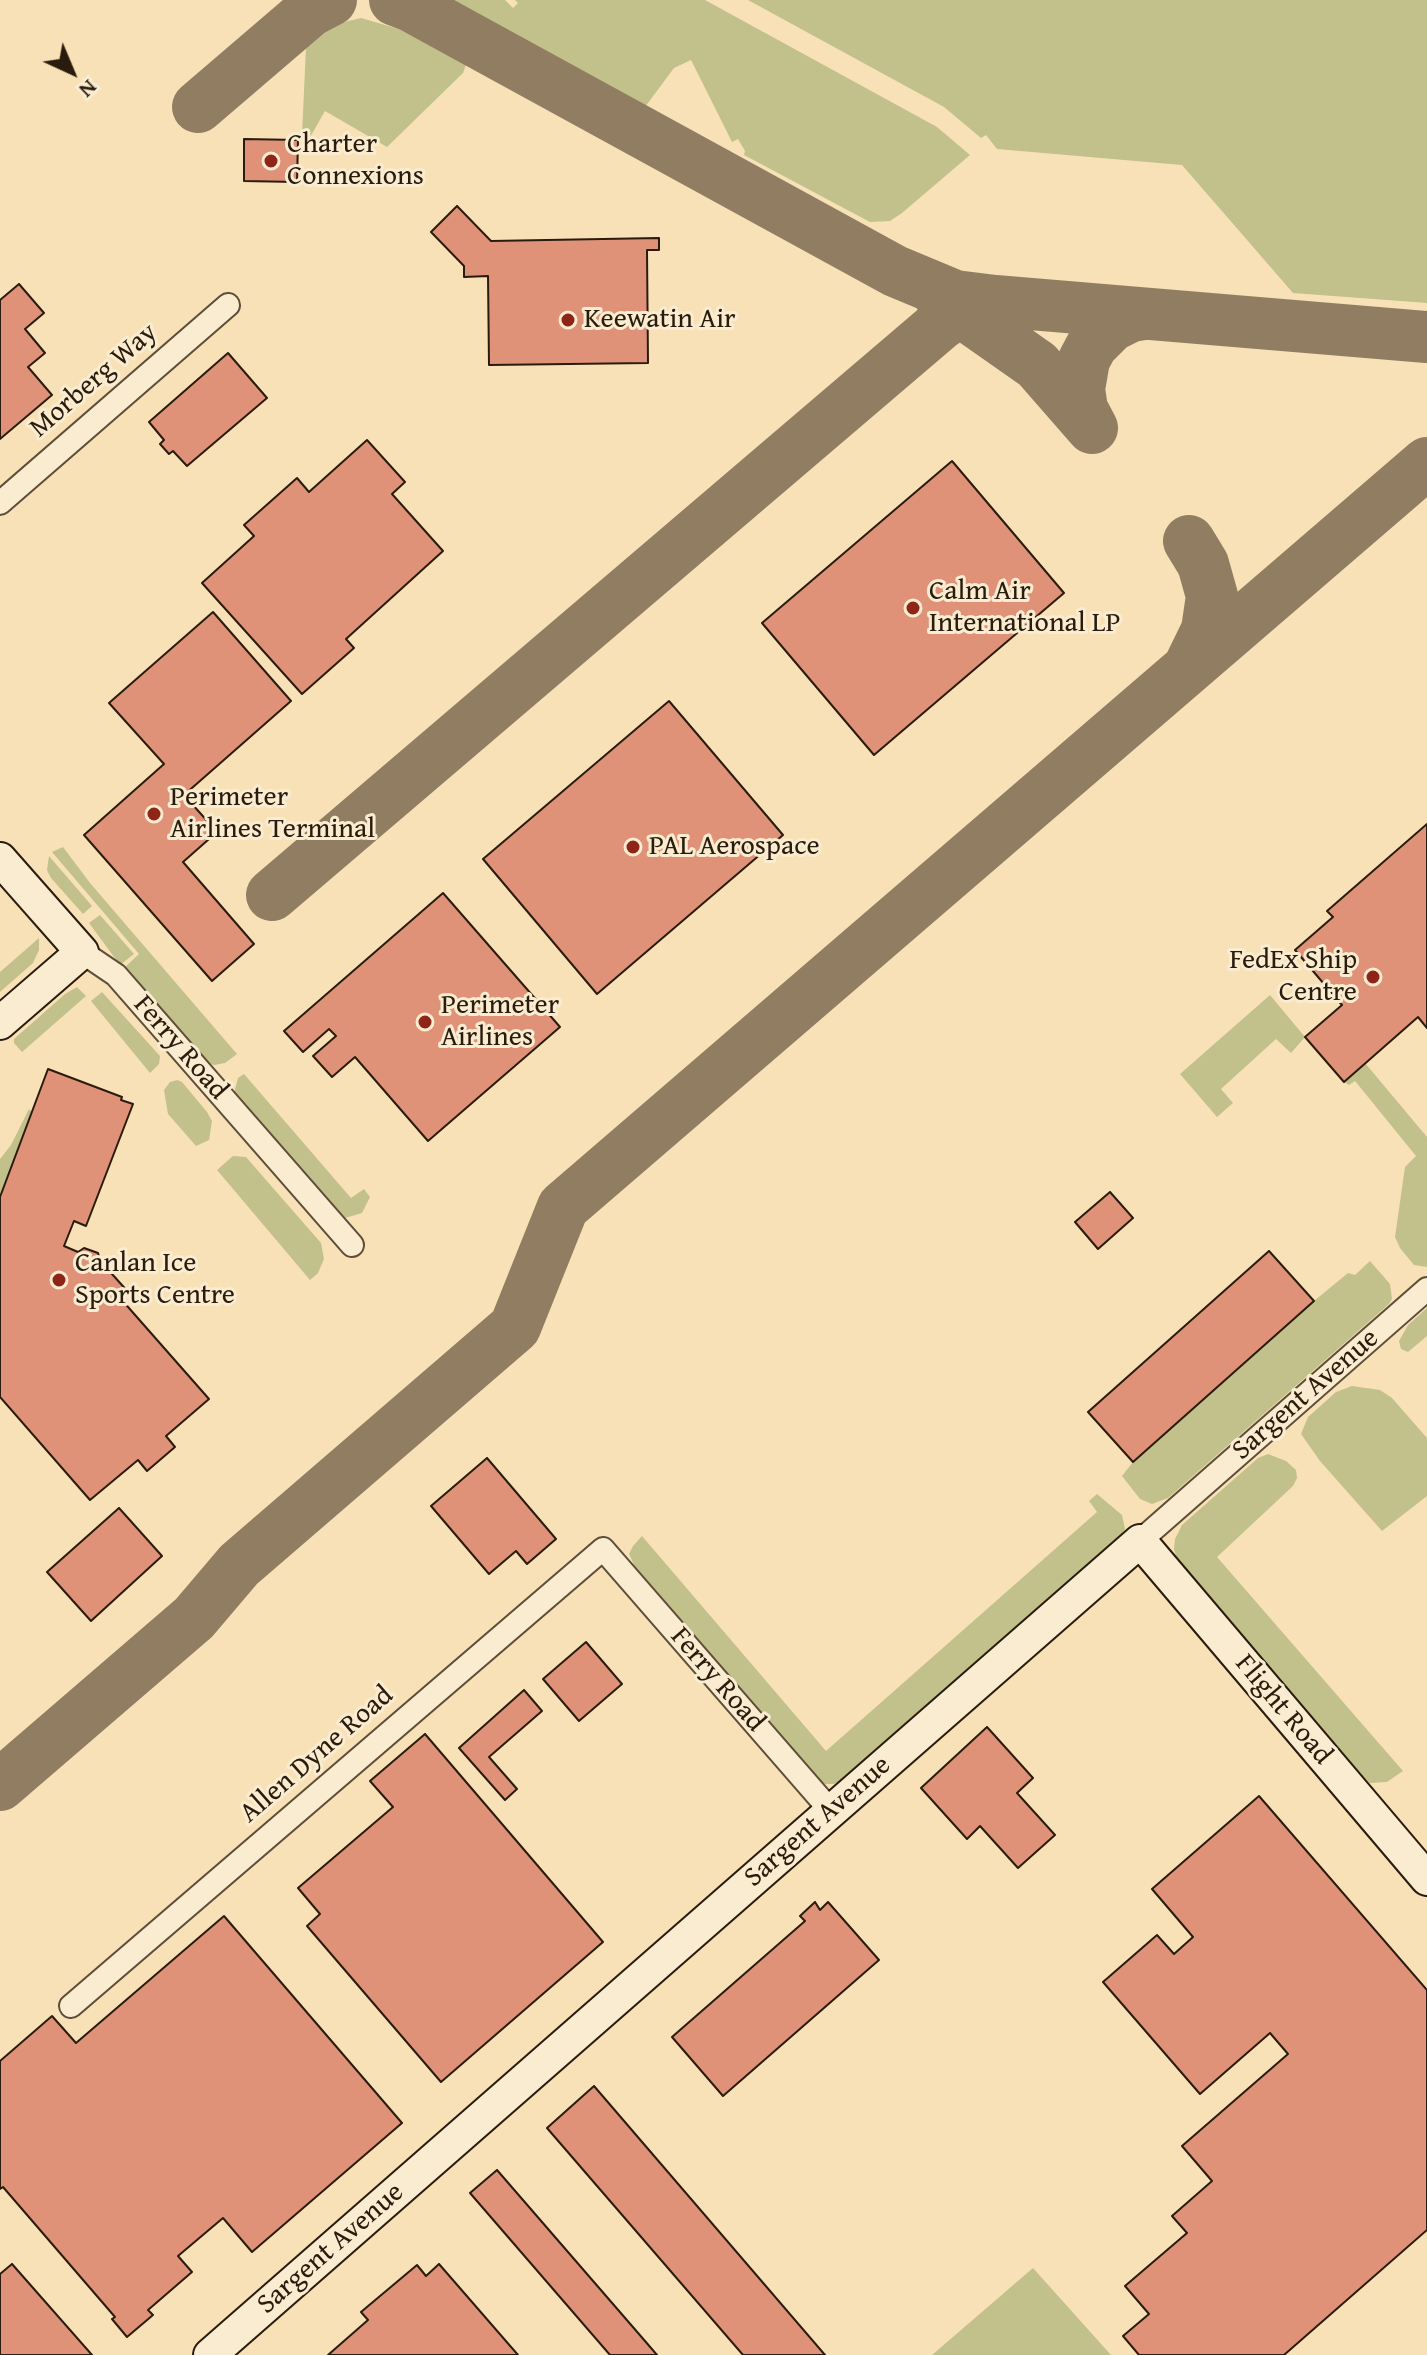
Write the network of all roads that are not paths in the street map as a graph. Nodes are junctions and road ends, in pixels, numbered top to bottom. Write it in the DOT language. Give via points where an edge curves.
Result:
graph roads {
  1 [pos="228,305"];
  2 [pos="0,503"];
  3 [pos="0,859"];
  4 [pos="82,952"];
  5 [pos="0,1023"];
  6 [pos="352,1245"];
  7 [pos="1427,1289"];
  8 [pos="1140,1541"];
  9 [pos="603,1549"];
  10 [pos="831,1811"];
  11 [pos="1427,1879"];
  12 [pos="71,2006"];
  13 [pos="210,2355"];
  1 -- 2 [label="street, Morberg Way"];
  3 -- 4 [label="street, Ferry Road"];
  4 -- 5 [label="street"];
  4 -- 6 [label="street, Ferry Road" via="116,975"];
  7 -- 8 [label="street, Sargent Avenue"];
  8 -- 10 [label="street, Sargent Avenue"];
  8 -- 11 [label="street, Flight Road"];
  9 -- 10 [label="street, Ferry Road"];
  9 -- 12 [label="street, Allen Dyne Road"];
  10 -- 13 [label="street, Sargent Avenue"];
}
